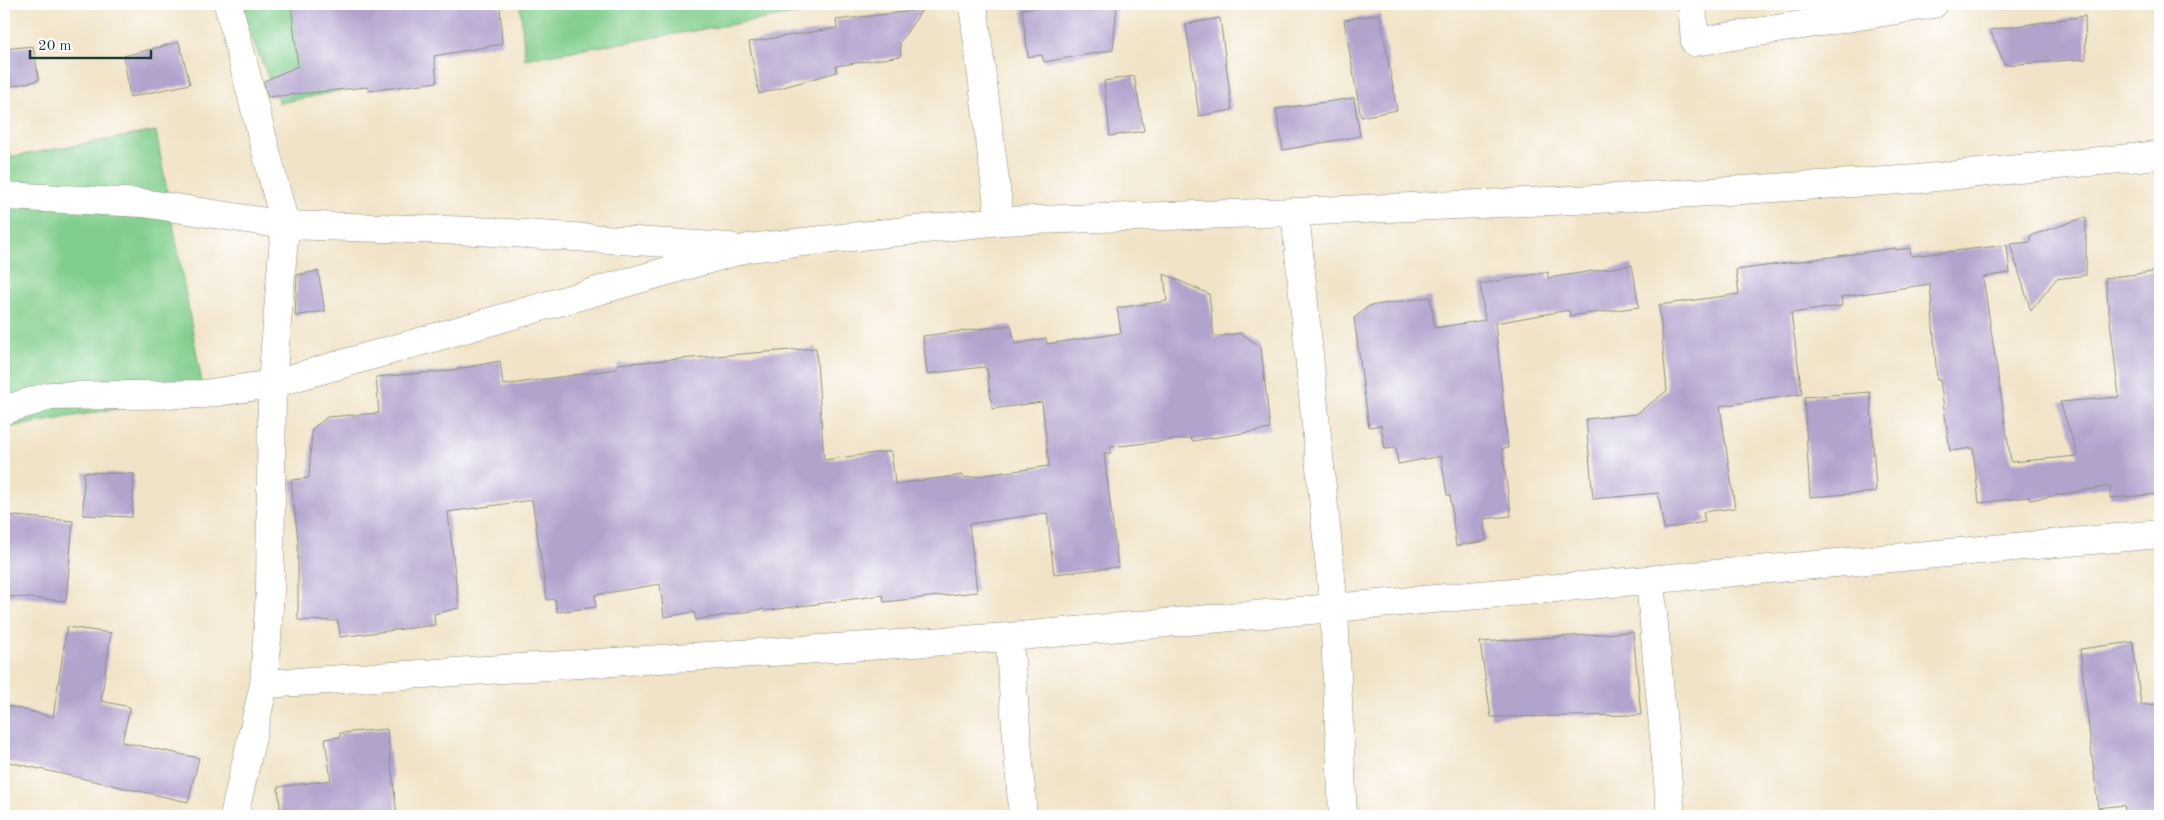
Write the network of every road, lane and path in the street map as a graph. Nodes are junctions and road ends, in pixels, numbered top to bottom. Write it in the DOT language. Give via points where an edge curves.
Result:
graph roads {
  1 [pos="228,4"];
  2 [pos="974,4"];
  3 [pos="1692,4"];
  4 [pos="1934,4"];
  5 [pos="2160,155"];
  6 [pos="4,196"];
  7 [pos="1295,212"];
  8 [pos="1000,221"];
  9 [pos="285,225"];
  10 [pos="748,248"];
  11 [pos="272,384"];
  12 [pos="4,410"];
  13 [pos="2160,534"];
  14 [pos="1650,580"];
  15 [pos="1334,609"];
  16 [pos="1009,637"];
  17 [pos="264,684"];
  18 [pos="234,816"];
  19 [pos="1023,816"];
  20 [pos="1343,816"];
  21 [pos="1671,816"];
  1 -- 9 [label="street"];
  2 -- 8 [label="street"];
  3 -- 4 [label="street" via="1694,42"];
  5 -- 7 [label="street" via="1917,179 1596,199"];
  6 -- 9 [label="street" via="143,203"];
  7 -- 8 [label="street"];
  7 -- 15 [label="street"];
  8 -- 10 [label="street"];
  9 -- 10 [label="street" via="477,231"];
  9 -- 11 [label="street"];
  10 -- 11 [label="street"];
  11 -- 12 [label="street" via="204,394 50,396"];
  11 -- 17 [label="street" via="270,592"];
  13 -- 14 [label="street"];
  14 -- 15 [label="street"];
  14 -- 21 [label="street"];
  15 -- 16 [label="street"];
  15 -- 20 [label="street"];
  16 -- 17 [label="street"];
  16 -- 19 [label="street"];
  17 -- 18 [label="street"];
}
